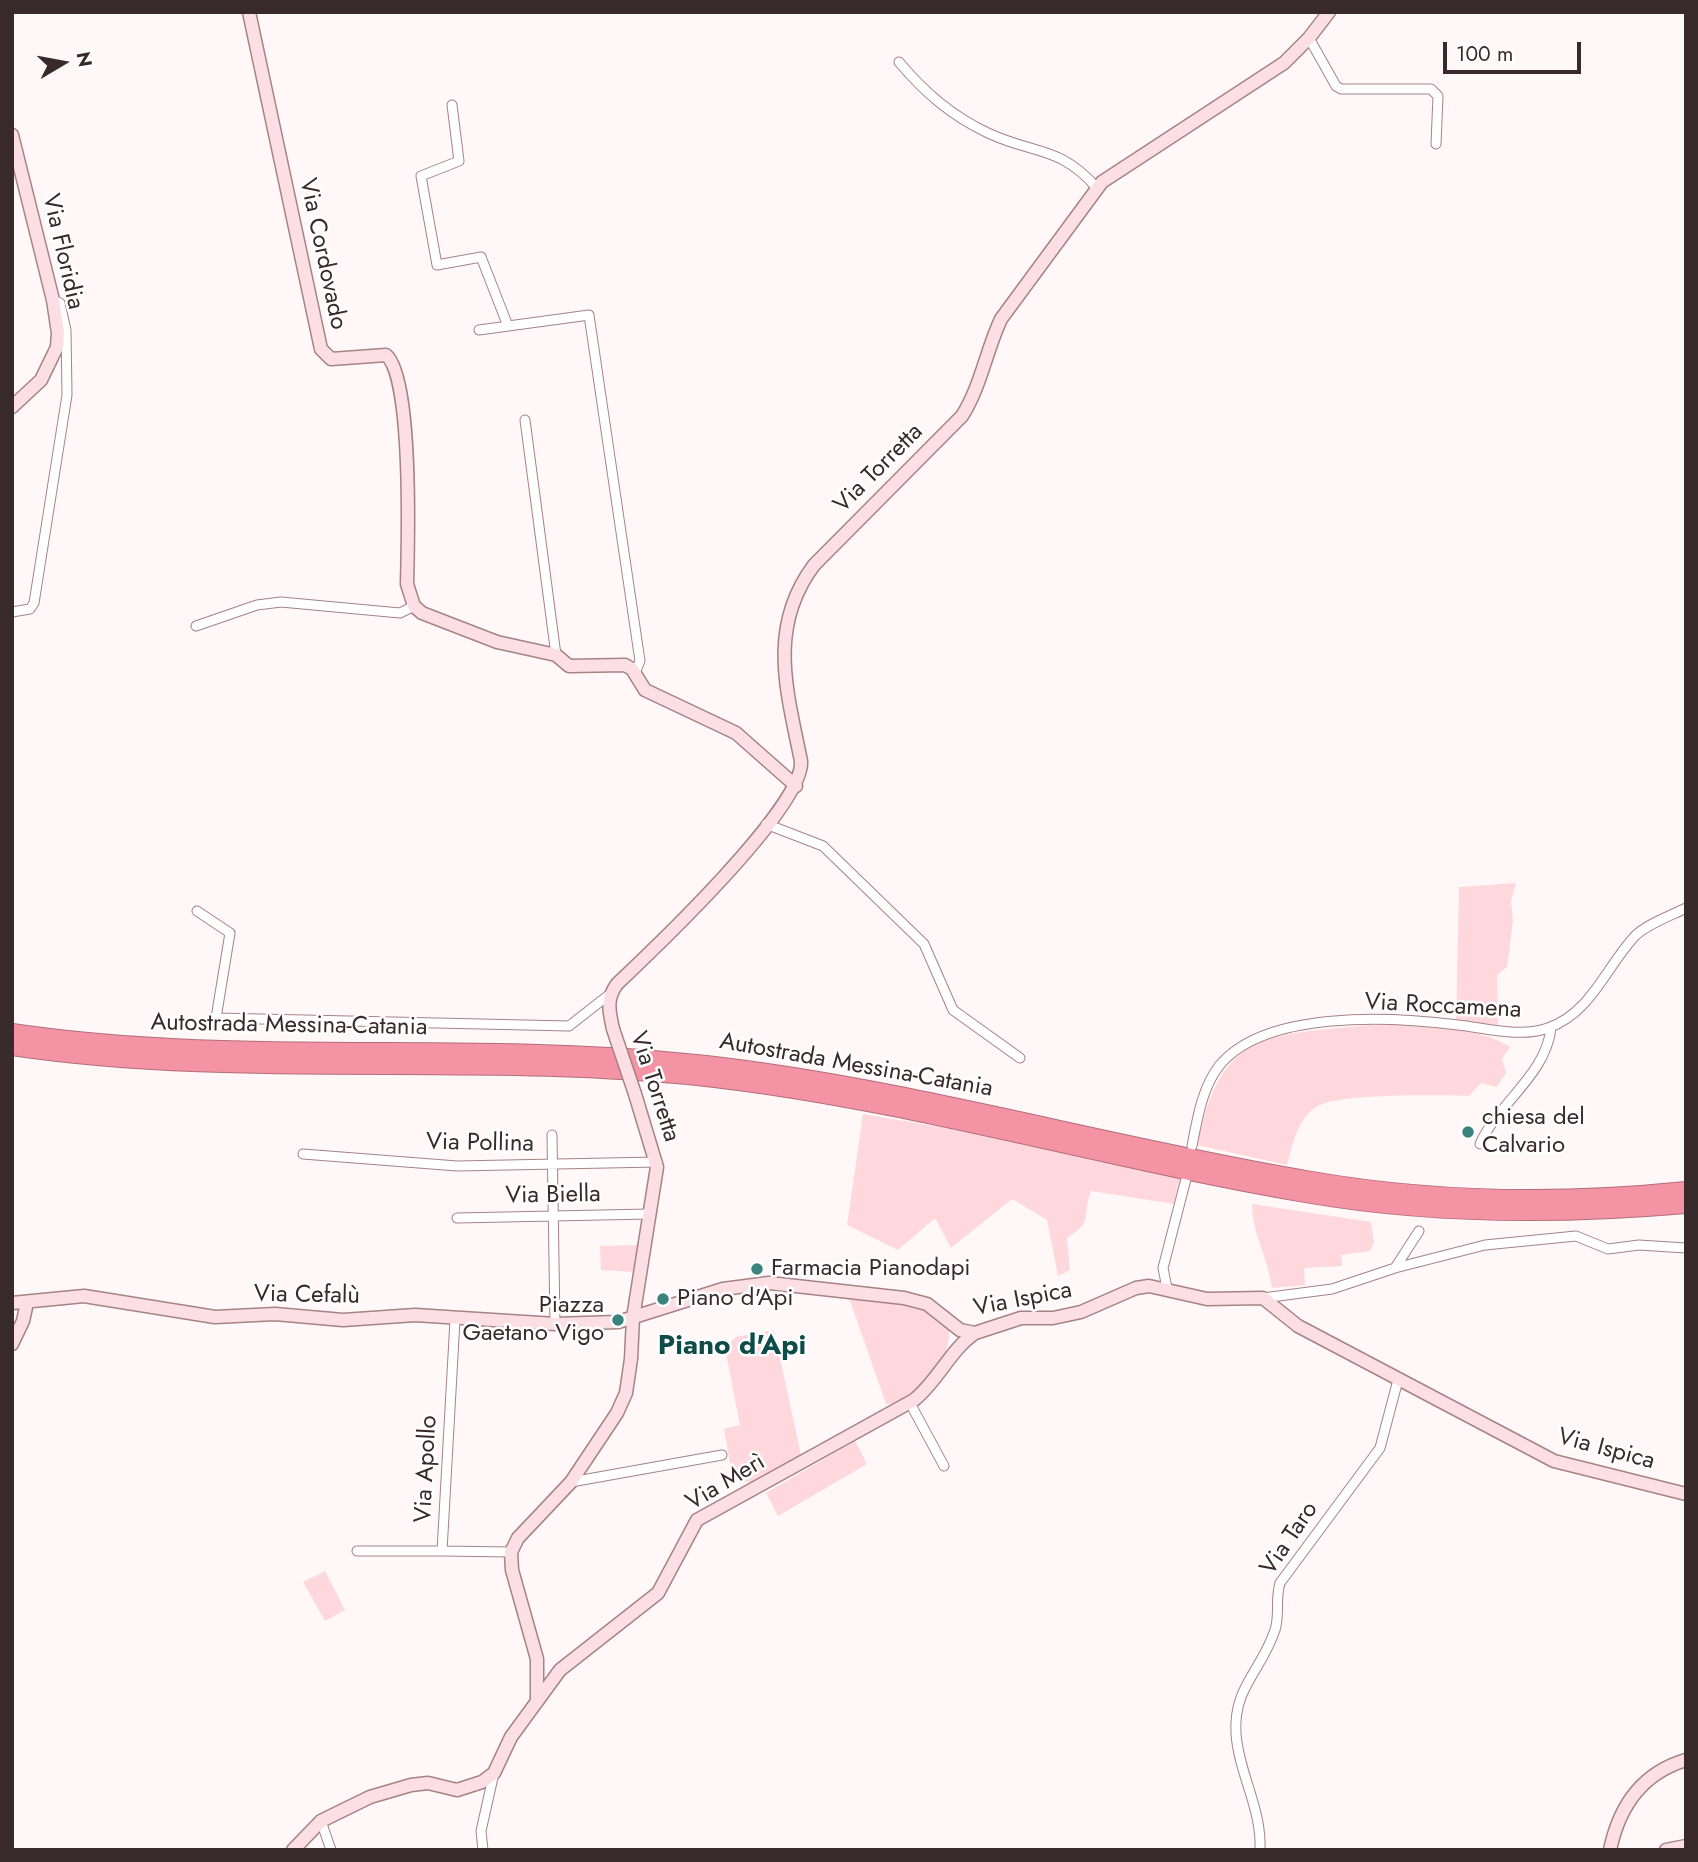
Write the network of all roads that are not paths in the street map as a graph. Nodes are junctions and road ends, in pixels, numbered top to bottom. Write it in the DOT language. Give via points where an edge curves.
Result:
graph roads {
  1 [pos="249,12"];
  2 [pos="1329,12"];
  3 [pos="1309,38"];
  4 [pos="900,62"];
  5 [pos="452,105"];
  6 [pos="12,135"];
  7 [pos="1436,144"];
  8 [pos="1097,188"];
  9 [pos="53,300"];
  10 [pos="508,326"];
  11 [pos="479,330"];
  12 [pos="12,407"];
  13 [pos="526,420"];
  14 [pos="414,606"];
  15 [pos="12,612"];
  16 [pos="196,626"];
  17 [pos="556,655"];
  18 [pos="635,673"];
  19 [pos="796,786"];
  20 [pos="766,824"];
  21 [pos="1686,908"];
  22 [pos="197,911"];
  23 [pos="610,994"];
  24 [pos="1551,1028"];
  25 [pos="12,1032"];
  26 [pos="12,1046"];
  27 [pos="1020,1058"];
  28 [pos="552,1135"];
  29 [pos="1480,1144"];
  30 [pos="1192,1146"];
  31 [pos="303,1154"];
  32 [pos="657,1162"];
  33 [pos="553,1164"];
  34 [pos="1186,1179"];
  35 [pos="1686,1190"];
  36 [pos="1686,1205"];
  37 [pos="649,1213"];
  38 [pos="553,1216"];
  39 [pos="457,1218"];
  40 [pos="1419,1231"];
  41 [pos="1686,1248"];
  42 [pos="1163,1268"];
  43 [pos="1395,1268"];
  44 [pos="1149,1286"];
  45 [pos="1167,1288"];
  46 [pos="1263,1298"];
  47 [pos="12,1303"];
  48 [pos="27,1303"];
  49 [pos="633,1318"];
  50 [pos="454,1320"];
  51 [pos="603,1322"];
  52 [pos="555,1324"];
  53 [pos="957,1327"];
  54 [pos="975,1333"];
  55 [pos="12,1344"];
  56 [pos="956,1351"];
  57 [pos="946,1366"];
  58 [pos="1398,1380"];
  59 [pos="910,1403"];
  60 [pos="722,1455"];
  61 [pos="944,1466"];
  62 [pos="571,1482"];
  63 [pos="1686,1494"];
  64 [pos="357,1551"];
  65 [pos="442,1551"];
  66 [pos="510,1552"];
  67 [pos="537,1659"];
  68 [pos="560,1670"];
  69 [pos="537,1703"];
  70 [pos="1686,1760"];
  71 [pos="494,1773"];
  72 [pos="321,1821"];
  73 [pos="1686,1846"];
  74 [pos="293,1850"];
  75 [pos="331,1850"];
  76 [pos="482,1850"];
  77 [pos="1260,1850"];
  78 [pos="1610,1850"];
  79 [pos="1666,1850"];
  1 -- 14 [label="street, Via Cordovado" via="321,349 331,359 386,355 395,367 403,408 407,584"];
  2 -- 3 [label="street, Via Torretta"];
  3 -- 7 [label="street" via="1341,89 1431,89 1438,96"];
  3 -- 8 [label="street, Via Torretta" via="1284,62 1129,162"];
  4 -- 8 [label="street" via="921,89 972,125 1030,149 1059,155 1078,166"];
  5 -- 10 [label="street" via="459,161 421,176 437,265 481,257"];
  6 -- 9 [label="street, Via Floridia"];
  8 -- 19 [label="street, Via Torretta" via="1001,319 962,416 800,583 782,666 801,761"];
  9 -- 12 [label="street, Via Floridia" via="57,346 41,380"];
  9 -- 15 [label="street" via="61,303 66,330 66,395 34,603 30,609"];
  10 -- 11 [label="street"];
  10 -- 18 [label="street" via="589,315 640,662"];
  13 -- 17 [label="street"];
  14 -- 16 [label="street" via="400,612 281,601"];
  14 -- 17 [label="street" via="497,642"];
  17 -- 18 [label="street" via="569,666 625,665"];
  18 -- 19 [label="street" via="645,690 736,733"];
  19 -- 20 [label="street"];
  20 -- 23 [label="street" via="684,921"];
  20 -- 27 [label="street" via="823,846 924,944 953,1010"];
  21 -- 24 [label="street, Via Roccamena" via="1637,934 1594,995"];
  22 -- 23 [label="street" via="230,933 216,1018 569,1026"];
  23 -- 32 [label="street, Via Torretta, bridge" via="612,1029"];
  24 -- 29 [label="street, Via Roccamena" via="1536,1066"];
  24 -- 30 [label="street, Via Roccamena" via="1523,1032 1373,1020 1271,1033 1235,1052 1213,1076"];
  25 -- 35 [label="highway, Autostrada Messina-Catania" via="174,1047 661,1059 858,1084 1203,1159 1361,1187 1519,1198"];
  26 -- 36 [label="highway, Autostrada Messina-Catania" via="174,1062 565,1069 692,1077 855,1098 1358,1202 1506,1213"];
  28 -- 33 [label="street"];
  31 -- 33 [label="street, Via Pollina" via="457,1166"];
  32 -- 33 [label="street, Via Pollina"];
  32 -- 37 [label="street, Via Torretta"];
  33 -- 38 [label="street"];
  34 -- 42 [label="street"];
  37 -- 38 [label="street, Via Biella"];
  37 -- 49 [label="street, Via Torretta"];
  38 -- 39 [label="street, Via Biella"];
  38 -- 52 [label="street"];
  40 -- 43 [label="street"];
  41 -- 43 [label="street, Via Ispica" via="1639,1245 1608,1249 1576,1237 1485,1245"];
  42 -- 44 [label="street"];
  42 -- 45 [label="street"];
  43 -- 46 [label="street, Via Ispica" via="1332,1289"];
  44 -- 45 [label="street, Via Ispica"];
  44 -- 54 [label="street, Via Ispica" via="1074,1314 1021,1318"];
  45 -- 46 [label="street, Via Ispica" via="1208,1299"];
  46 -- 58 [label="street, Via Ispica" via="1298,1326"];
  47 -- 48 [label="street, Via Cefalù"];
  48 -- 50 [label="street, Via Cefalù" via="84,1296 197,1316 275,1314 343,1320 415,1315"];
  48 -- 55 [label="street"];
  49 -- 51 [label="street, Via Ispica"];
  49 -- 53 [label="street, Via Ispica" via="723,1290 769,1283 904,1298 928,1304"];
  49 -- 62 [label="street, Via Torretta" via="626,1393"];
  50 -- 52 [label="street, Via Cefalù"];
  50 -- 65 [label="street, Via Apollo"];
  51 -- 52 [label="street, Via Cefalù"];
  53 -- 54 [label="street, Via Ispica"];
  53 -- 56 [label="street"];
  53 -- 57 [label="street"];
  54 -- 56 [label="street"];
  56 -- 57 [label="street, Via Merì"];
  57 -- 59 [label="street, Via Merì"];
  58 -- 63 [label="street, Via Ispica" via="1555,1461"];
  58 -- 77 [label="street, Via Taro" via="1380,1448 1280,1583 1271,1642 1236,1705 1237,1737 1255,1802"];
  59 -- 61 [label="street"];
  59 -- 68 [label="street, Via Merì" via="697,1520 658,1592"];
  60 -- 62 [label="street"];
  62 -- 66 [label="street, Via Torretta"];
  64 -- 65 [label="street"];
  65 -- 66 [label="street, Via Apollo"];
  66 -- 67 [label="street"];
  67 -- 68 [label="street" via="543,1668"];
  67 -- 69 [label="street"];
  68 -- 69 [label="street, Via Merì"];
  69 -- 71 [label="street, Via Merì" via="510,1737"];
  70 -- 78 [label="street" via="1660,1771 1630,1797 1615,1825"];
  71 -- 72 [label="street" via="457,1790 428,1783 411,1785 343,1808"];
  71 -- 76 [label="street" via="481,1831"];
  72 -- 74 [label="street"];
  72 -- 75 [label="street"];
  73 -- 79 [label="street"];
}
